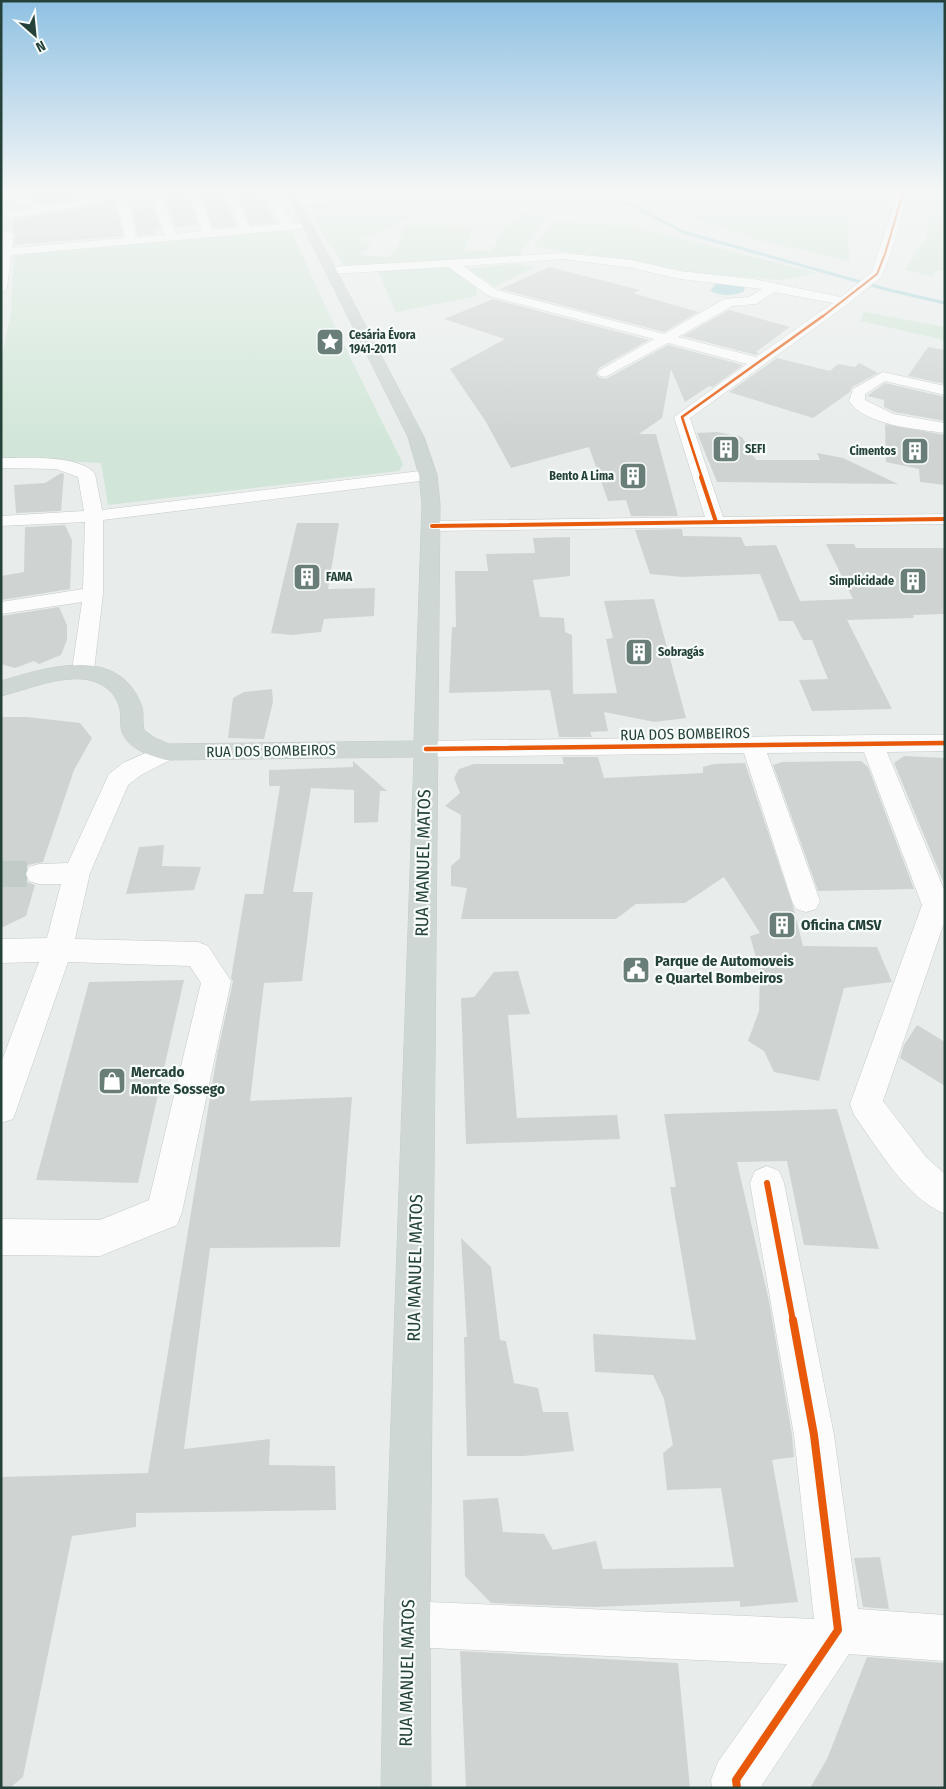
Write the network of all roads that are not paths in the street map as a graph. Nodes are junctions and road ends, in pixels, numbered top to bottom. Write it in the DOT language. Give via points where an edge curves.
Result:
graph roads {
  1 [pos="335,276"];
  2 [pos="471,276"];
  3 [pos="694,276"];
  4 [pos="874,276"];
  5 [pos="772,288"];
  6 [pos="844,301"];
  7 [pos="666,338"];
  8 [pos="757,362"];
  9 [pos="605,373"];
  10 [pos="945,392"];
  11 [pos="945,428"];
  12 [pos="35,463"];
  13 [pos="1,464"];
  14 [pos="1,469"];
  15 [pos="428,476"];
  16 [pos="94,516"];
  17 [pos="945,520"];
  18 [pos="1,521"];
  19 [pos="716,522"];
  20 [pos="432,526"];
  21 [pos="93,594"];
  22 [pos="1,608"];
  23 [pos="83,670"];
  24 [pos="1,690"];
  25 [pos="872,743"];
  26 [pos="945,743"];
  27 [pos="753,746"];
  28 [pos="426,749"];
  29 [pos="166,752"];
  30 [pos="77,873"];
  31 [pos="39,874"];
  32 [pos="806,901"];
  33 [pos="940,905"];
  34 [pos="58,950"];
  35 [pos="1,952"];
  36 [pos="8,1056"];
  37 [pos="1,1108"];
  38 [pos="767,1183"];
  39 [pos="945,1197"];
  40 [pos="1,1237"];
  41 [pos="407,1624"];
  42 [pos="834,1637"];
  43 [pos="945,1638"];
  44 [pos="406,1788"];
  45 [pos="737,1788"];
  1 -- 15 [label="main road, RUA MANUEL MATOS" via="416,437"];
  2 -- 7 [label="street" via="493,293"];
  3 -- 5 [label="street"];
  4 -- 6 [label="street"];
  5 -- 6 [label="street"];
  5 -- 7 [label="street" via="752,301 729,302"];
  6 -- 8 [label="street"];
  7 -- 8 [label="street"];
  7 -- 9 [label="street"];
  8 -- 19 [label="street" via="682,417"];
  10 -- 11 [label="street" via="883,376 858,392 857,401 885,418"];
  12 -- 13 [label="street"];
  12 -- 14 [label="street"];
  12 -- 16 [label="street" via="65,466 86,474"];
  15 -- 16 [label="street"];
  15 -- 20 [label="main road, RUA MANUEL MATOS"];
  16 -- 18 [label="street"];
  16 -- 21 [label="street"];
  17 -- 19 [label="street"];
  19 -- 20 [label="street"];
  20 -- 28 [label="main road, RUA MANUEL MATOS"];
  21 -- 22 [label="street"];
  21 -- 23 [label="street"];
  23 -- 24 [label="main road" via="55,674"];
  23 -- 29 [label="main road" via="104,676 120,688 131,706 132,730 140,740"];
  25 -- 26 [label="street, RUA DOS BOMBEIROS"];
  25 -- 27 [label="street, RUA DOS BOMBEIROS"];
  25 -- 33 [label="street"];
  27 -- 28 [label="street, RUA DOS BOMBEIROS"];
  27 -- 32 [label="street"];
  28 -- 29 [label="main road, RUA DOS BOMBEIROS"];
  28 -- 41 [label="main road, RUA MANUEL MATOS"];
  29 -- 30 [label="street" via="132,768 118,780"];
  30 -- 31 [label="street"];
  30 -- 34 [label="street"];
  33 -- 39 [label="street" via="866,1104 914,1169"];
  34 -- 35 [label="street"];
  34 -- 36 [label="street"];
  34 -- 40 [label="street" via="198,954 216,981 164,1212 100,1238"];
  36 -- 37 [label="street"];
  38 -- 42 [label="street" via="814,1435"];
  41 -- 42 [label="street"];
  41 -- 44 [label="main road, RUA MANUEL MATOS"];
  42 -- 43 [label="street"];
  42 -- 45 [label="street" via="736,1780"];
}
